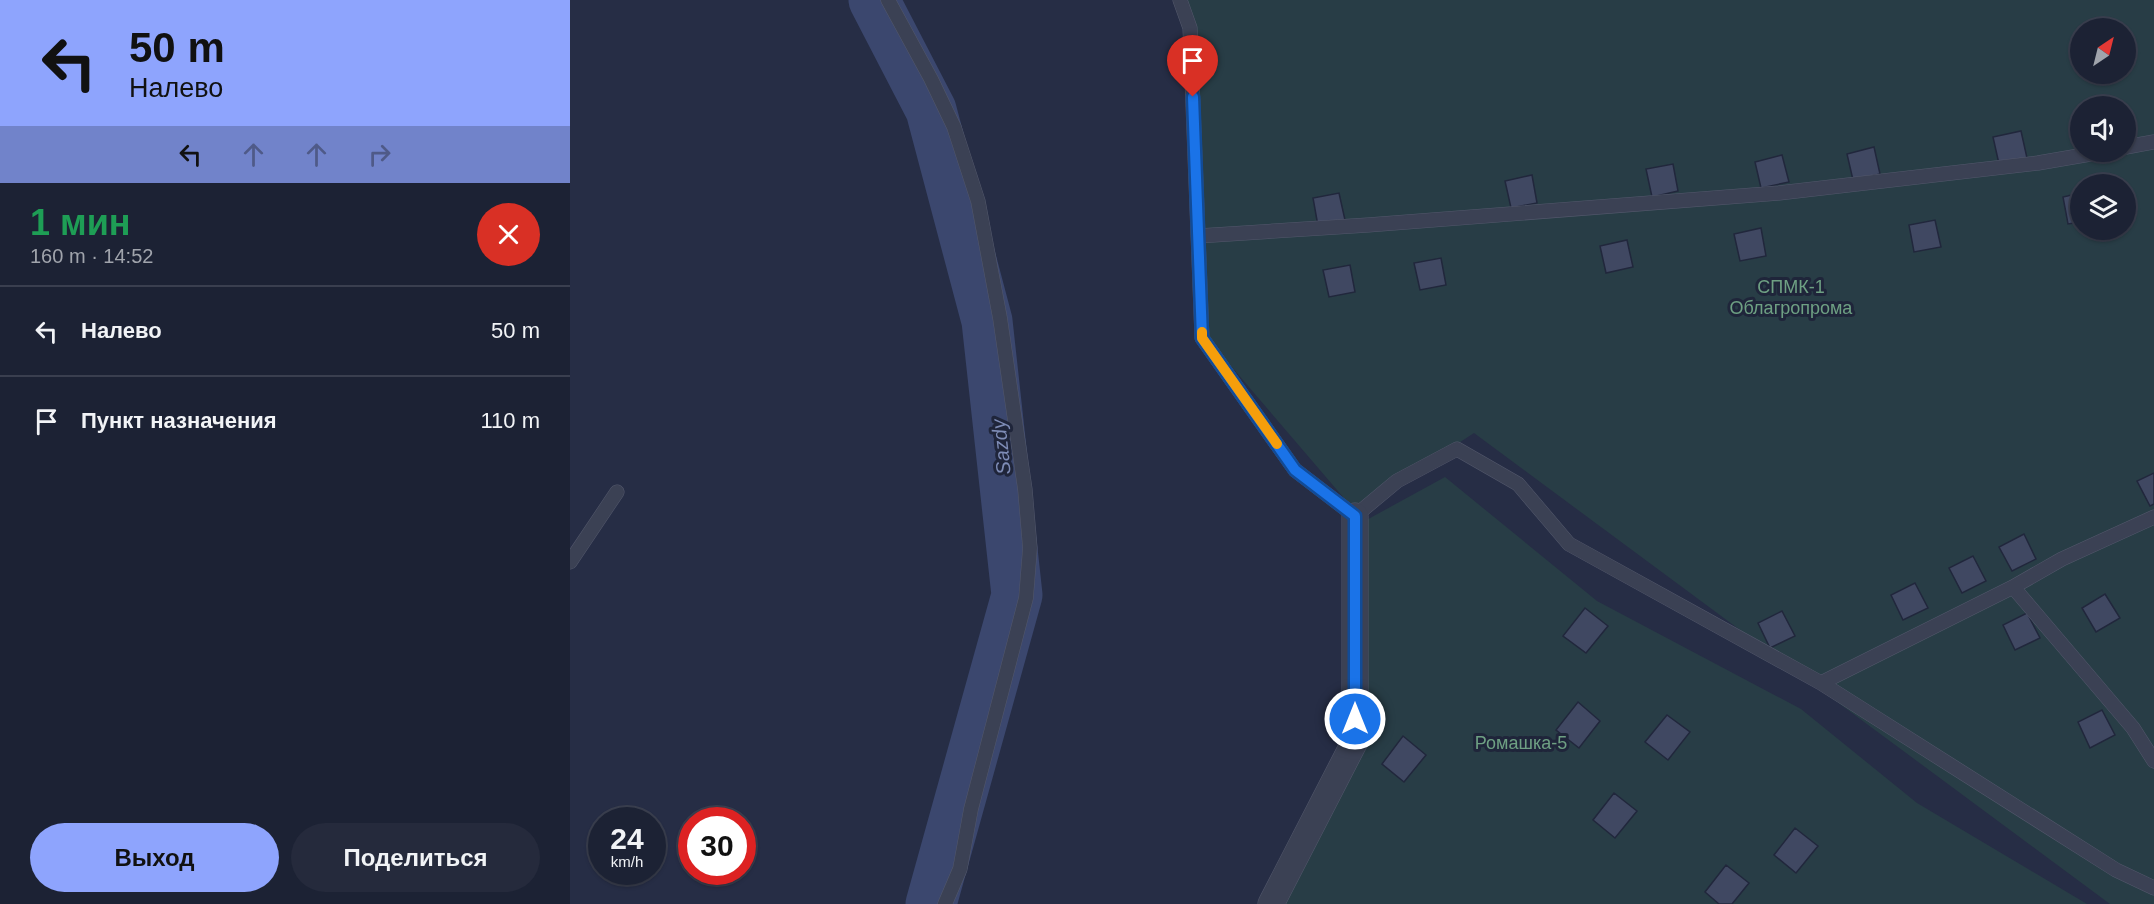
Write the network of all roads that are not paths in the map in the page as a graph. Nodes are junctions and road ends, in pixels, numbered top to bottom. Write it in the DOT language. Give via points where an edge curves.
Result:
graph roads {
  1 [pos="888,0"];
  2 [pos="1180,0"];
  3 [pos="2154,142"];
  4 [pos="2136,145"];
  5 [pos="2070,158"];
  6 [pos="1198,236"];
  7 [pos="617,492"];
  8 [pos="1355,516"];
  9 [pos="2154,517"];
  10 [pos="570,562"];
  11 [pos="2013,587"];
  12 [pos="1821,683"];
  13 [pos="2154,761"];
  14 [pos="2154,888"];
  15 [pos="945,904"];
  16 [pos="1271,904"];
  1 -- 15 [label="lane" via="954,128 978,201 1000,318 1030,548 1026,597 971,809 960,869"];
  2 -- 6 [label="lane" via="1190,28"];
  3 -- 4 [label="lane"];
  5 -- 6 [label="lane" via="1779,192"];
  6 -- 8 [label="lane" via="1202,338 1295,470"];
  7 -- 10 [label="lane"];
  8 -- 12 [label="lane" via="1397,482 1457,448 1518,484 1569,544"];
  8 -- 16 [label="street" via="1354,741"];
  9 -- 11 [label="lane" via="2062,559"];
  11 -- 12 [label="lane"];
  11 -- 13 [label="lane" via="2133,728"];
  12 -- 14 [label="lane" via="2116,870"];
}
